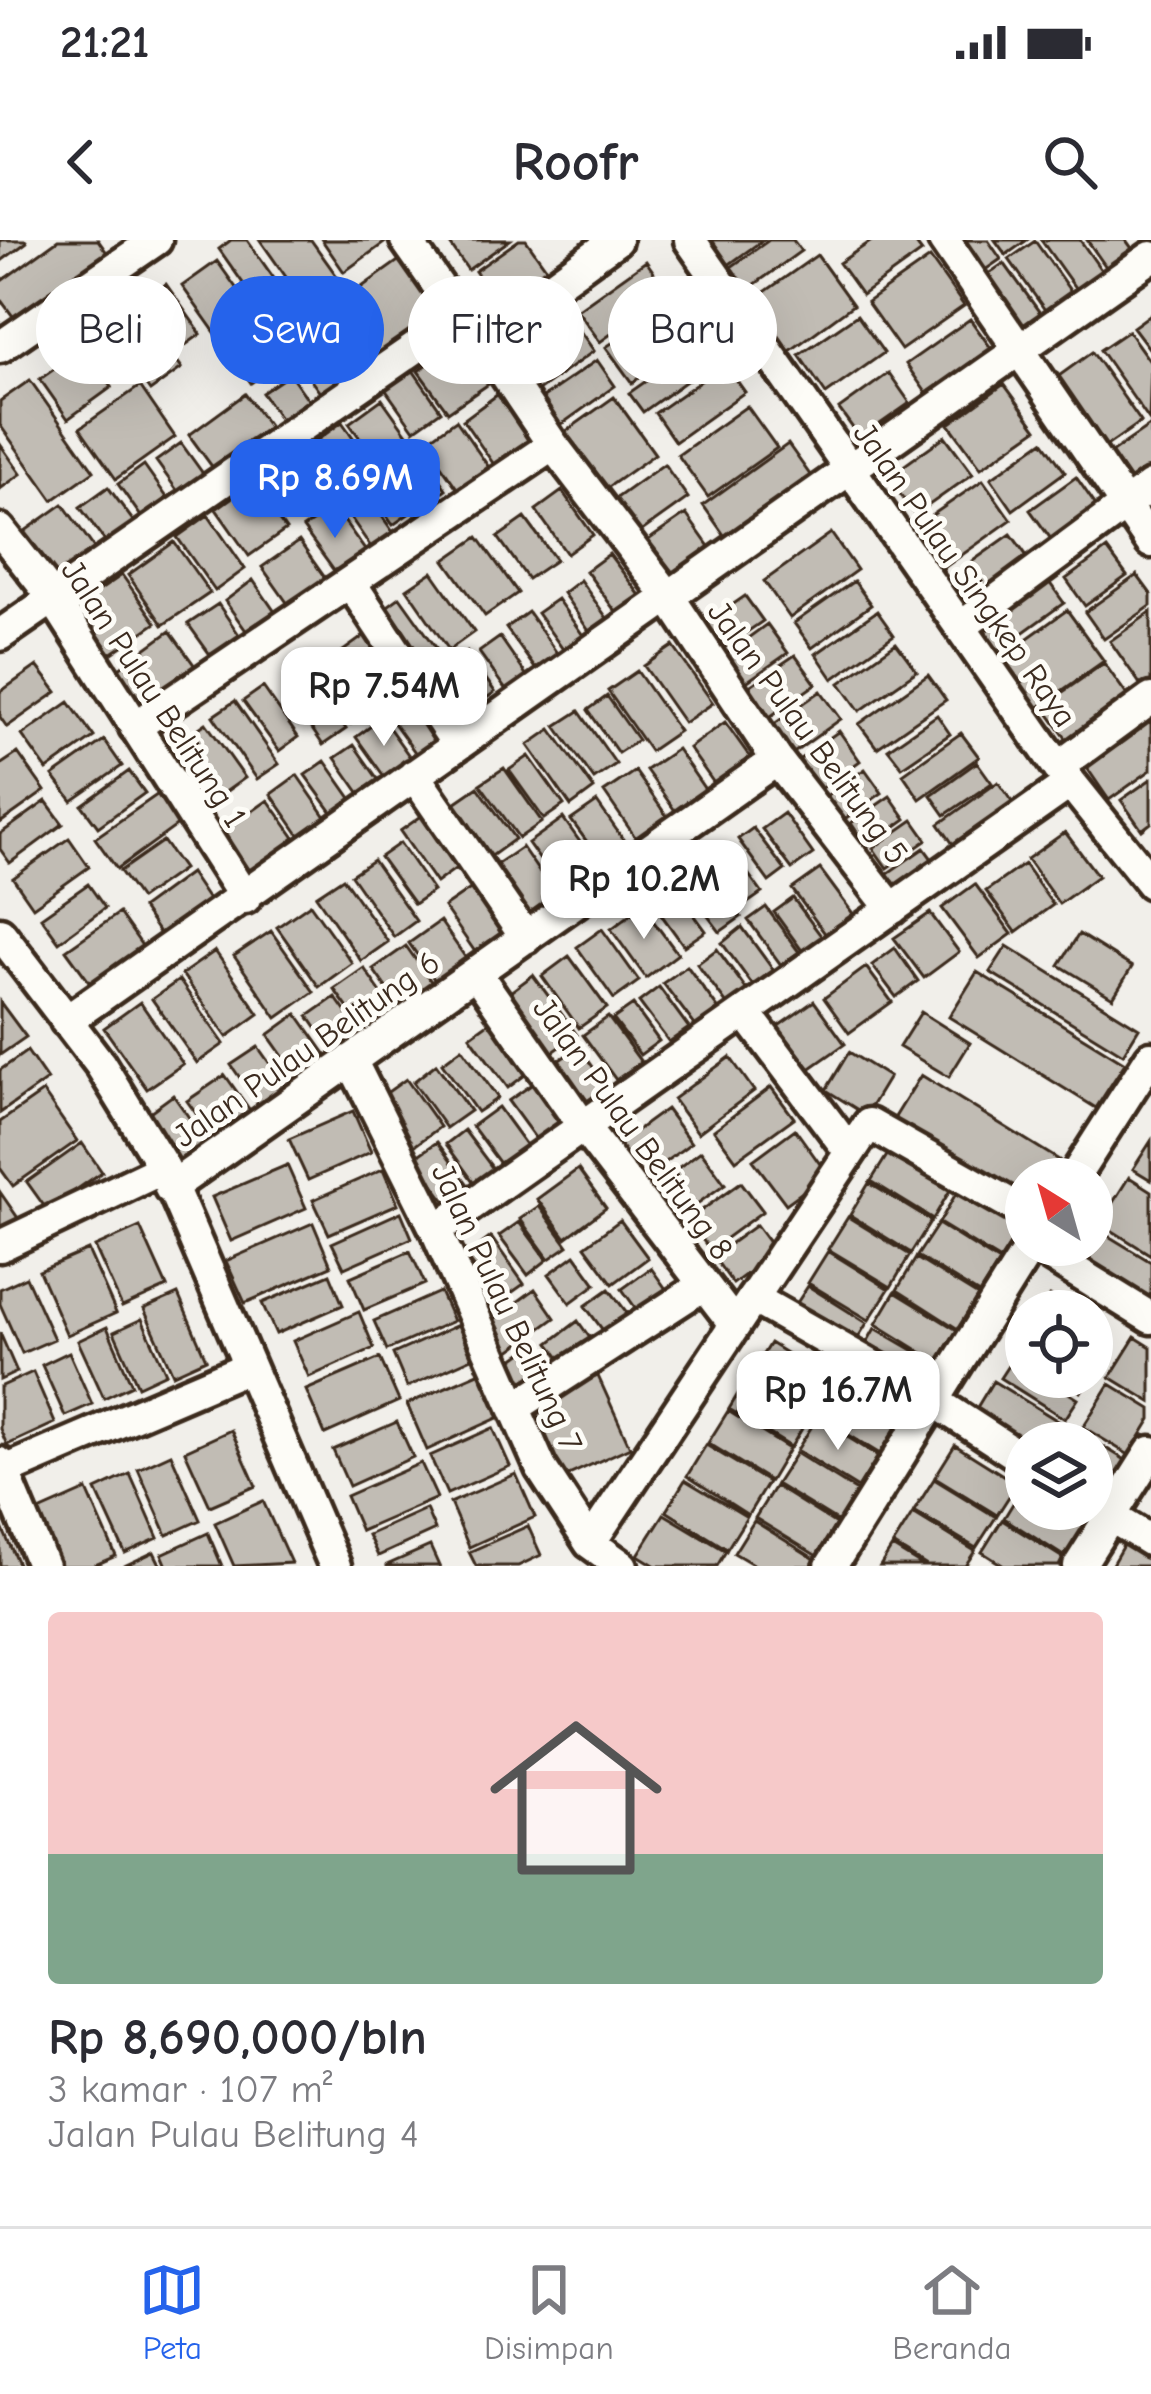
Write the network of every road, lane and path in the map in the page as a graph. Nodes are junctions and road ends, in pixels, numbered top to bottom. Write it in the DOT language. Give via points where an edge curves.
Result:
graph roads {
  1 [pos="156,240"];
  2 [pos="406,240"];
  3 [pos="616,240"];
  4 [pos="691,240"];
  5 [pos="944,240"];
  6 [pos="1151,256"];
  7 [pos="432,276"];
  8 [pos="556,276"];
  9 [pos="0,347"];
  10 [pos="1020,349"];
  11 [pos="408,367"];
  12 [pos="510,384"];
  13 [pos="553,445"];
  14 [pos="850,471"];
  15 [pos="1151,486"];
  16 [pos="1125,504"];
  17 [pos="0,530"];
  18 [pos="1151,542"];
  19 [pos="350,582"];
  20 [pos="52,596"];
  21 [pos="669,597"];
  22 [pos="962,626"];
  23 [pos="0,635"];
  24 [pos="1151,699"];
  25 [pos="135,727"];
  26 [pos="457,745"];
  27 [pos="777,760"];
  28 [pos="413,775"];
  29 [pos="1064,775"];
  30 [pos="1151,883"];
  31 [pos="245,898"];
  32 [pos="892,909"];
  33 [pos="0,933"];
  34 [pos="526,938"];
  35 [pos="476,973"];
  36 [pos="745,1012"];
  37 [pos="67,1021"];
  38 [pos="1151,1057"];
  39 [pos="351,1060"];
  40 [pos="584,1129"];
  41 [pos="850,1152"];
  42 [pos="1086,1158"];
  43 [pos="167,1178"];
  44 [pos="1005,1201"];
  45 [pos="436,1230"];
  46 [pos="0,1246"];
  47 [pos="1019,1266"];
  48 [pos="1066,1266"];
  49 [pos="704,1285"];
  50 [pos="753,1298"];
  51 [pos="1151,1318"];
  52 [pos="735,1325"];
  53 [pos="248,1367"];
  54 [pos="934,1401"];
  55 [pos="514,1408"];
  56 [pos="1005,1447"];
  57 [pos="1151,1452"];
  58 [pos="1,1469"];
  59 [pos="1113,1497"];
  60 [pos="1113,1518"];
  61 [pos="1093,1530"];
  62 [pos="1151,1541"];
  63 [pos="590,1543"];
  64 [pos="325,1563"];
  65 [pos="43,1566"];
  66 [pos="622,1566"];
  67 [pos="831,1566"];
  68 [pos="1079,1566"];
  1 -- 9 [label="street"];
  2 -- 7 [label="street, Jalan Pulau Belitung 5"];
  3 -- 8 [label="street"];
  4 -- 14 [label="street, Jalan Pulau Singkep Raya"];
  5 -- 10 [label="street"];
  6 -- 10 [label="street"];
  10 -- 14 [label="street"];
  10 -- 16 [label="street"];
  11 -- 20 [label="street"];
  12 -- 13 [label="street, Jalan Pulau Belitung 5"];
  13 -- 19 [label="street"];
  13 -- 21 [label="street, Jalan Pulau Belitung 5"];
  14 -- 21 [label="street"];
  14 -- 22 [label="street, Jalan Pulau Singkep Raya"];
  15 -- 16 [label="street"];
  16 -- 18 [label="street"];
  16 -- 22 [label="street"];
  17 -- 20 [label="street, Jalan Pulau Belitung 1"];
  19 -- 25 [label="street"];
  19 -- 26 [label="street"];
  20 -- 23 [label="street"];
  20 -- 25 [label="street, Jalan Pulau Belitung 1"];
  21 -- 26 [label="street"];
  21 -- 27 [label="street, Jalan Pulau Belitung 5"];
  22 -- 29 [label="street, Jalan Pulau Singkep Raya"];
  24 -- 29 [label="street"];
  25 -- 31 [label="street, Jalan Pulau Belitung 1"];
  26 -- 28 [label="street"];
  27 -- 32 [label="street, Jalan Pulau Belitung 5"];
  27 -- 34 [label="street, Jalan Pulau Belitung 6"];
  28 -- 31 [label="street"];
  28 -- 34 [label="street"];
  29 -- 30 [label="street, Jalan Pulau Singkep Raya"];
  29 -- 32 [label="street"];
  31 -- 37 [label="street"];
  32 -- 36 [label="street"];
  33 -- 37 [label="street"];
  34 -- 35 [label="street, Jalan Pulau Belitung 6"];
  35 -- 39 [label="street, Jalan Pulau Belitung 6"];
  35 -- 40 [label="street, Jalan Pulau Belitung 8"];
  36 -- 40 [label="street"];
  36 -- 41 [label="street"];
  37 -- 43 [label="street" via="130,1108"];
  38 -- 42 [label="street"];
  39 -- 43 [label="street, Jalan Pulau Belitung 6"];
  39 -- 45 [label="street, Jalan Pulau Belitung 7"];
  40 -- 45 [label="street"];
  40 -- 49 [label="street, Jalan Pulau Belitung 8"];
  41 -- 44 [label="street" via="869,1124"];
  41 -- 50 [label="street"];
  43 -- 46 [label="street, Jalan Pulau Belitung 6"];
  43 -- 53 [label="street"];
  45 -- 55 [label="street, Jalan Pulau Belitung 7"];
  47 -- 54 [label="street"];
  48 -- 51 [label="street"];
  49 -- 52 [label="street, Jalan Pulau Belitung 8"];
  49 -- 55 [label="street"];
  50 -- 52 [label="street"];
  50 -- 54 [label="street"];
  52 -- 63 [label="street"];
  53 -- 58 [label="street"];
  53 -- 64 [label="street"];
  54 -- 56 [label="street"];
  54 -- 67 [label="street"];
  55 -- 63 [label="street, Jalan Pulau Belitung 7"];
  57 -- 59 [label="street"];
  58 -- 65 [label="street"];
  60 -- 62 [label="street"];
  61 -- 68 [label="street"];
  63 -- 66 [label="street, Jalan Pulau Belitung 7"];
}
